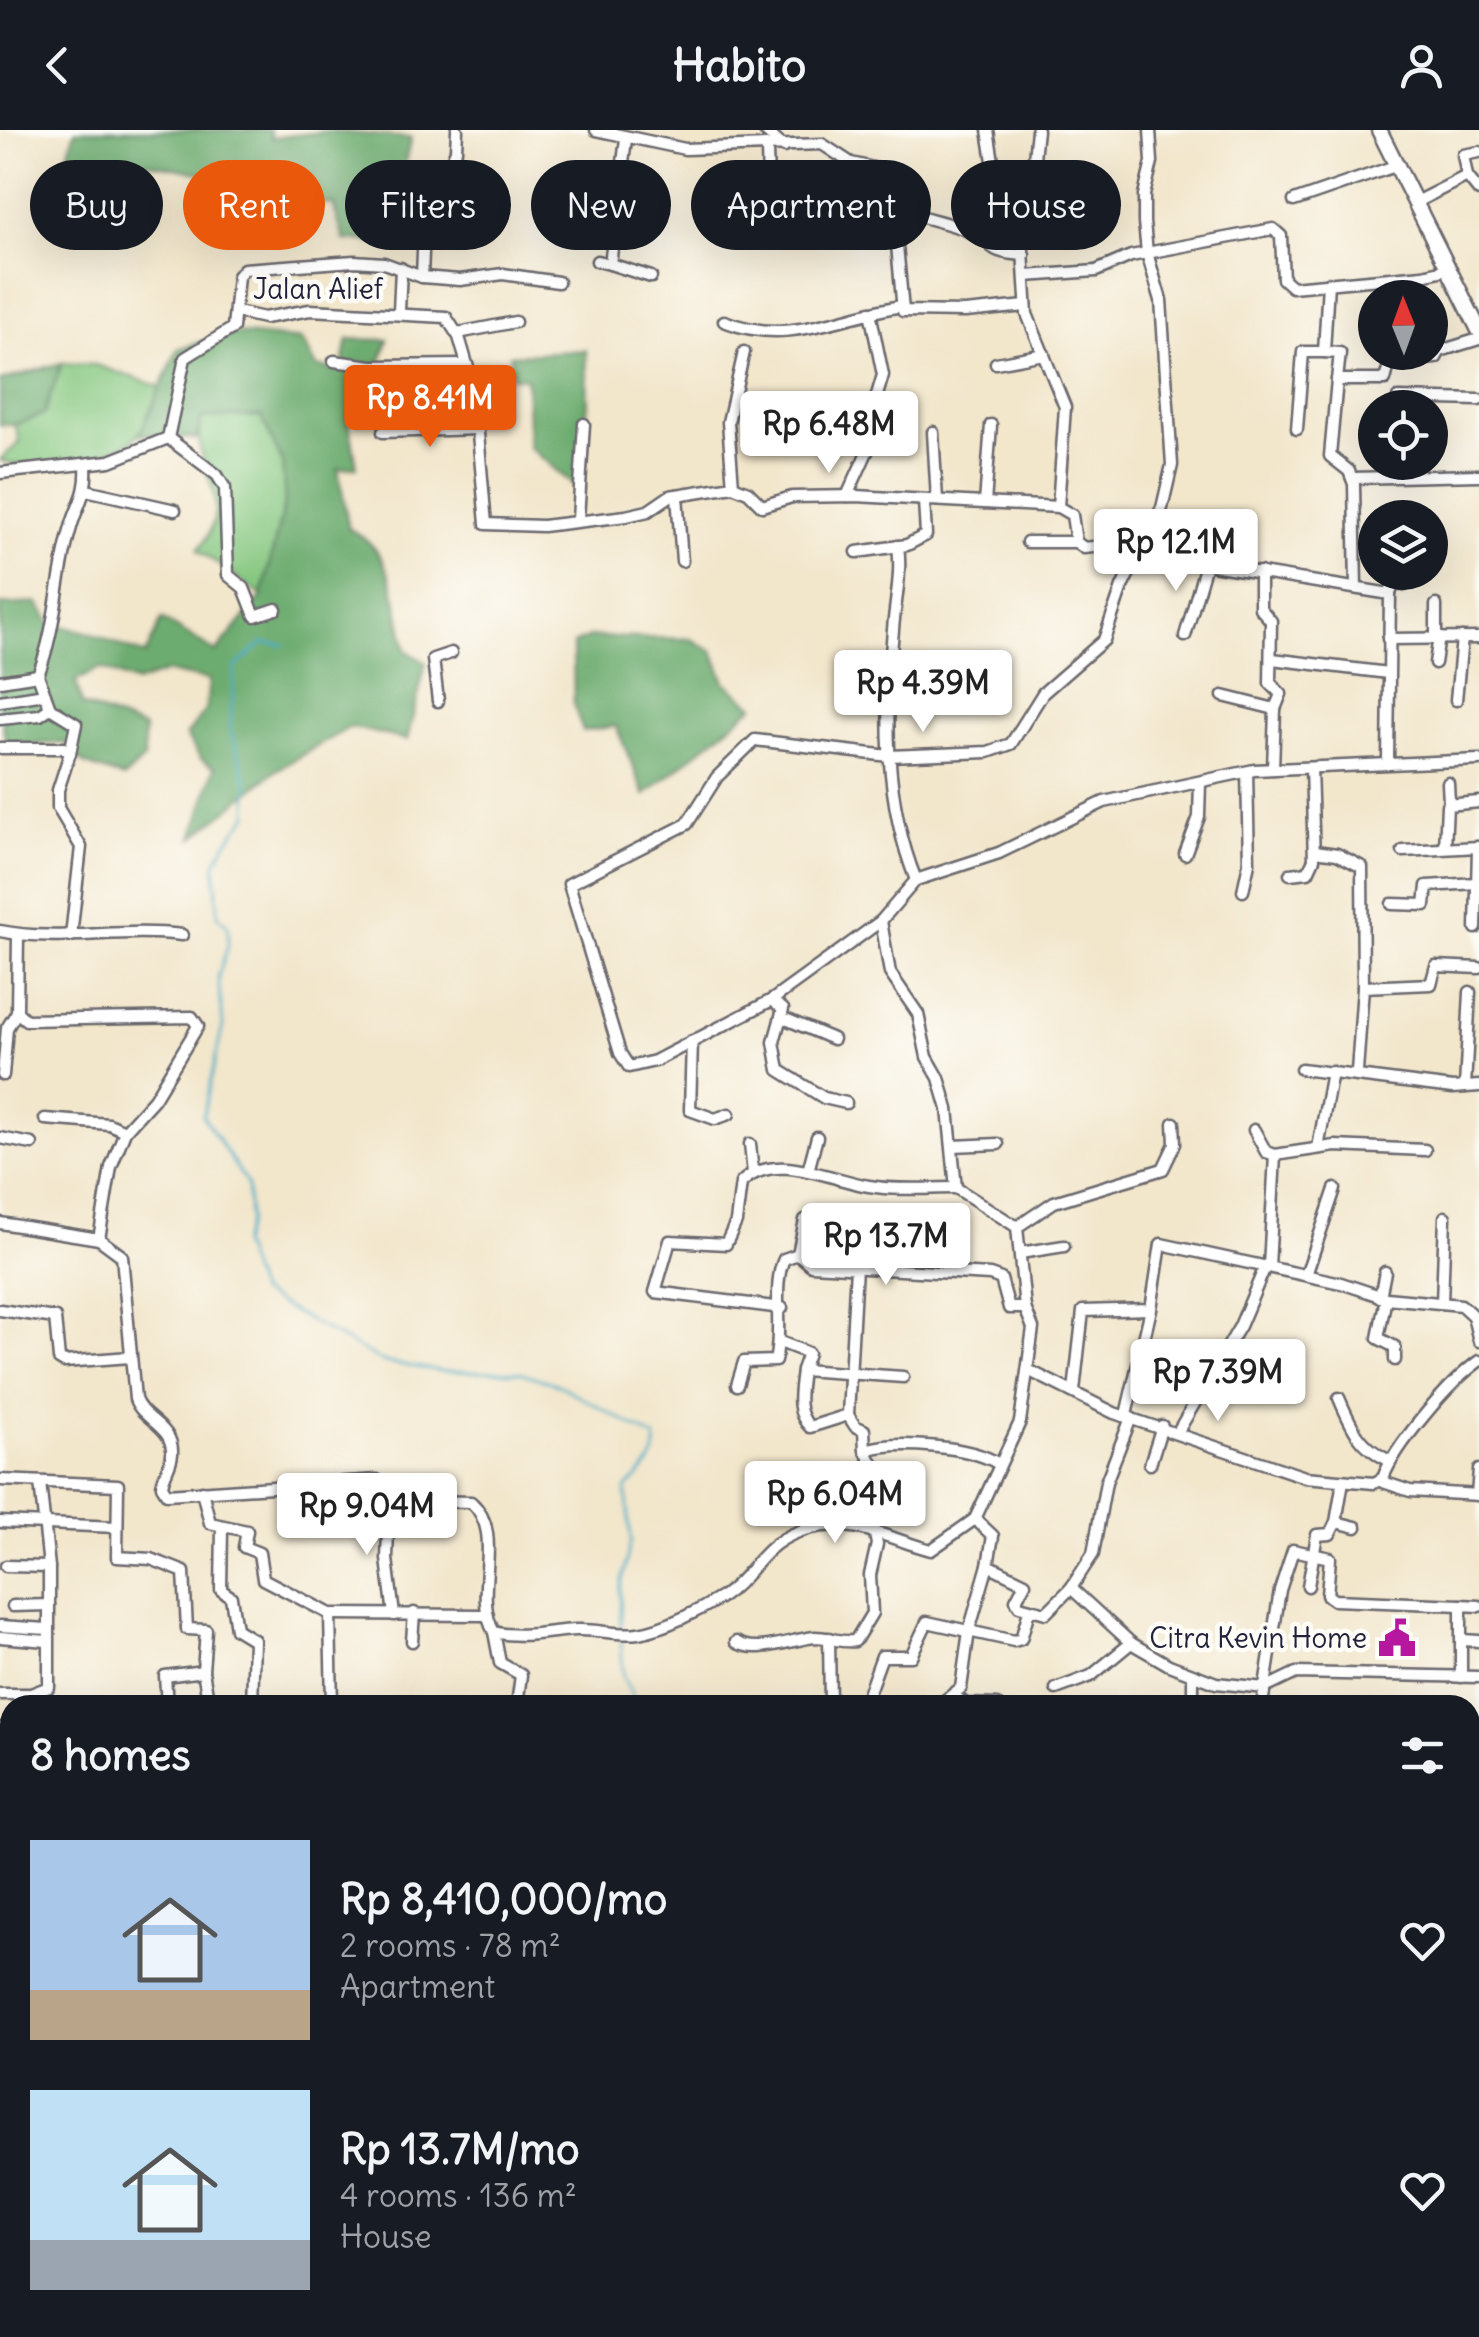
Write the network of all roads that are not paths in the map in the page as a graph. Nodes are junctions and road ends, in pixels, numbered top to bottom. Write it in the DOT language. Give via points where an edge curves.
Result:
graph roads {
  1 [pos="456,130"];
  2 [pos="596,130"];
  3 [pos="764,130"];
  4 [pos="988,130"];
  5 [pos="1037,130"];
  6 [pos="1150,130"];
  7 [pos="1379,130"];
  8 [pos="626,139"];
  9 [pos="784,146"];
  10 [pos="767,149"];
  11 [pos="1479,152"];
  12 [pos="767,160"];
  13 [pos="846,160"];
  14 [pos="993,160"];
  15 [pos="1033,160"];
  16 [pos="1398,166"];
  17 [pos="1467,176"];
  18 [pos="1479,192"];
  19 [pos="1294,202"];
  20 [pos="1414,203"];
  21 [pos="931,223"];
  22 [pos="898,250"];
  23 [pos="1024,250"];
  24 [pos="1147,253"];
  25 [pos="1024,254"];
  26 [pos="596,261"];
  27 [pos="610,264"];
  28 [pos="401,268"];
  29 [pos="1448,269"];
  30 [pos="1026,276"];
  31 [pos="422,277"];
  32 [pos="651,277"];
  33 [pos="558,282"];
  34 [pos="1328,283"];
  35 [pos="902,306"];
  36 [pos="1026,306"];
  37 [pos="238,312"];
  38 [pos="399,312"];
  39 [pos="870,312"];
  40 [pos="724,321"];
  41 [pos="515,322"];
  42 [pos="1479,329"];
  43 [pos="458,333"];
  44 [pos="1479,339"];
  45 [pos="744,352"];
  46 [pos="1324,352"];
  47 [pos="1044,354"];
  48 [pos="334,361"];
  49 [pos="996,363"];
  50 [pos="466,366"];
  51 [pos="1337,380"];
  52 [pos="1448,399"];
  53 [pos="1479,400"];
  54 [pos="584,424"];
  55 [pos="991,424"];
  56 [pos="477,429"];
  57 [pos="1297,430"];
  58 [pos="383,432"];
  59 [pos="934,432"];
  60 [pos="168,438"];
  61 [pos="86,465"];
  62 [pos="0,473"];
  63 [pos="1479,475"];
  64 [pos="1352,478"];
  65 [pos="733,486"];
  66 [pos="86,490"];
  67 [pos="676,495"];
  68 [pos="847,496"];
  69 [pos="937,500"];
  70 [pos="924,501"];
  71 [pos="985,503"];
  72 [pos="1058,508"];
  73 [pos="175,510"];
  74 [pos="578,519"];
  75 [pos="1028,542"];
  76 [pos="1076,542"];
  77 [pos="898,546"];
  78 [pos="1143,546"];
  79 [pos="857,552"];
  80 [pos="682,561"];
  81 [pos="1206,564"];
  82 [pos="1260,572"];
  83 [pos="1356,588"];
  84 [pos="1391,590"];
  85 [pos="1390,594"];
  86 [pos="1436,605"];
  87 [pos="276,609"];
  88 [pos="1185,636"];
  89 [pos="1437,637"];
  90 [pos="1388,638"];
  91 [pos="1462,638"];
  92 [pos="1479,638"];
  93 [pos="451,653"];
  94 [pos="1272,659"];
  95 [pos="1435,664"];
  96 [pos="1388,673"];
  97 [pos="38,674"];
  98 [pos="0,682"];
  99 [pos="44,694"];
  100 [pos="1223,696"];
  101 [pos="1456,700"];
  102 [pos="0,701"];
  103 [pos="438,701"];
  104 [pos="50,708"];
  105 [pos="1276,709"];
  106 [pos="0,719"];
  107 [pos="0,748"];
  108 [pos="70,753"];
  109 [pos="889,756"];
  110 [pos="1479,760"];
  111 [pos="1388,762"];
  112 [pos="1310,768"];
  113 [pos="1273,770"];
  114 [pos="1247,772"];
  115 [pos="1200,782"];
  116 [pos="1448,783"];
  117 [pos="1479,802"];
  118 [pos="1448,804"];
  119 [pos="1479,847"];
  120 [pos="1445,848"];
  121 [pos="1314,851"];
  122 [pos="1403,851"];
  123 [pos="1186,854"];
  124 [pos="1290,874"];
  125 [pos="916,880"];
  126 [pos="1477,883"];
  127 [pos="1243,890"];
  128 [pos="1392,904"];
  129 [pos="881,921"];
  130 [pos="1476,928"];
  131 [pos="0,932"];
  132 [pos="18,935"];
  133 [pos="182,935"];
  134 [pos="70,936"];
  135 [pos="1479,968"];
  136 [pos="1363,987"];
  137 [pos="1470,992"];
  138 [pos="17,994"];
  139 [pos="0,995"];
  140 [pos="772,1000"];
  141 [pos="17,1012"];
  142 [pos="781,1017"];
  143 [pos="833,1039"];
  144 [pos="692,1041"];
  145 [pos="1473,1059"];
  146 [pos="1301,1069"];
  147 [pos="1332,1072"];
  148 [pos="1357,1072"];
  149 [pos="3,1075"];
  150 [pos="1479,1086"];
  151 [pos="1466,1087"];
  152 [pos="846,1103"];
  153 [pos="729,1114"];
  154 [pos="45,1119"];
  155 [pos="1174,1124"];
  156 [pos="1254,1130"];
  157 [pos="124,1131"];
  158 [pos="817,1137"];
  159 [pos="0,1138"];
  160 [pos="32,1144"];
  161 [pos="750,1144"];
  162 [pos="998,1144"];
  163 [pos="953,1146"];
  164 [pos="1318,1148"];
  165 [pos="1425,1150"];
  166 [pos="1275,1155"];
  167 [pos="808,1171"];
  168 [pos="754,1173"];
  169 [pos="956,1188"];
  170 [pos="1335,1189"];
  171 [pos="1445,1217"];
  172 [pos="805,1220"];
  173 [pos="0,1223"];
  174 [pos="1017,1227"];
  175 [pos="99,1239"];
  176 [pos="1064,1246"];
  177 [pos="1020,1252"];
  178 [pos="798,1254"];
  179 [pos="856,1267"];
  180 [pos="1267,1267"];
  181 [pos="1385,1272"];
  182 [pos="1306,1275"];
  183 [pos="1383,1297"];
  184 [pos="1442,1303"];
  185 [pos="782,1308"];
  186 [pos="1025,1308"];
  187 [pos="1151,1308"];
  188 [pos="0,1310"];
  189 [pos="1479,1341"];
  190 [pos="780,1342"];
  191 [pos="130,1356"];
  192 [pos="1395,1360"];
  193 [pos="1479,1361"];
  194 [pos="802,1370"];
  195 [pos="1030,1371"];
  196 [pos="849,1374"];
  197 [pos="904,1377"];
  198 [pos="737,1385"];
  199 [pos="1074,1391"];
  200 [pos="1340,1398"];
  201 [pos="848,1415"];
  202 [pos="1129,1416"];
  203 [pos="1162,1426"];
  204 [pos="1177,1433"];
  205 [pos="865,1450"];
  206 [pos="1388,1460"];
  207 [pos="999,1464"];
  208 [pos="1150,1464"];
  209 [pos="1479,1470"];
  210 [pos="0,1480"];
  211 [pos="1344,1481"];
  212 [pos="1380,1481"];
  213 [pos="40,1482"];
  214 [pos="202,1491"];
  215 [pos="1478,1495"];
  216 [pos="390,1500"];
  217 [pos="975,1519"];
  218 [pos="0,1522"];
  219 [pos="1336,1522"];
  220 [pos="46,1524"];
  221 [pos="116,1527"];
  222 [pos="1356,1527"];
  223 [pos="222,1528"];
  224 [pos="874,1530"];
  225 [pos="1313,1555"];
  226 [pos="988,1565"];
  227 [pos="6,1566"];
  228 [pos="49,1568"];
  229 [pos="1308,1586"];
  230 [pos="1071,1588"];
  231 [pos="50,1605"];
  232 [pos="1461,1605"];
  233 [pos="14,1606"];
  234 [pos="1479,1606"];
  235 [pos="1028,1612"];
  236 [pos="414,1613"];
  237 [pos="330,1614"];
  238 [pos="394,1615"];
  239 [pos="485,1615"];
  240 [pos="0,1626"];
  241 [pos="969,1631"];
  242 [pos="494,1632"];
  243 [pos="47,1635"];
  244 [pos="0,1638"];
  245 [pos="828,1638"];
  246 [pos="1462,1640"];
  247 [pos="412,1641"];
  248 [pos="1479,1641"];
  249 [pos="736,1642"];
  250 [pos="1132,1643"];
  251 [pos="203,1672"];
  252 [pos="1194,1675"];
  253 [pos="1460,1677"];
  254 [pos="1479,1677"];
  255 [pos="1264,1688"];
  256 [pos="1056,1689"];
  257 [pos="0,1694"];
  258 [pos="166,1695"];
  259 [pos="207,1695"];
  260 [pos="252,1695"];
  261 [pos="332,1695"];
  262 [pos="519,1695"];
  263 [pos="830,1695"];
  264 [pos="868,1695"];
  265 [pos="953,1695"];
  266 [pos="1193,1695"];
  267 [pos="1263,1695"];
  1 -- 31 [label="street" via="456,150 424,226"];
  2 -- 8 [label="street"];
  3 -- 9 [label="street"];
  4 -- 14 [label="street"];
  5 -- 15 [label="street"];
  6 -- 24 [label="street" via="1152,162 1143,204"];
  7 -- 16 [label="main road"];
  8 -- 10 [label="street" via="685,149"];
  8 -- 27 [label="street"];
  9 -- 10 [label="street"];
  9 -- 13 [label="street" via="822,144"];
  10 -- 12 [label="street"];
  11 -- 17 [label="street" via="1463,155"];
  16 -- 19 [label="street"];
  16 -- 20 [label="main road"];
  17 -- 18 [label="street"];
  17 -- 20 [label="street"];
  20 -- 29 [label="main road"];
  21 -- 25 [label="street" via="969,231 996,253"];
  22 -- 35 [label="street"];
  23 -- 25 [label="street"];
  24 -- 30 [label="street" via="1096,272"];
  24 -- 34 [label="street" via="1273,229 1282,236 1286,284"];
  24 -- 78 [label="street" via="1161,300 1172,465 1162,508"];
  25 -- 30 [label="street"];
  26 -- 27 [label="street"];
  27 -- 32 [label="street"];
  28 -- 31 [label="street"];
  28 -- 37 [label="street, Jalan Alief" via="354,261 244,270 237,281"];
  28 -- 38 [label="street"];
  29 -- 34 [label="street"];
  29 -- 42 [label="main road"];
  30 -- 36 [label="street"];
  31 -- 33 [label="street" via="504,274"];
  34 -- 46 [label="street"];
  35 -- 36 [label="street" via="965,312"];
  35 -- 39 [label="street"];
  36 -- 47 [label="street"];
  37 -- 38 [label="street, Jalan Alief" via="270,318 310,310"];
  37 -- 60 [label="street, Jalan Alief" via="230,331 185,358"];
  38 -- 43 [label="street, Jalan Alief" via="446,317"];
  39 -- 40 [label="street" via="815,330"];
  39 -- 68 [label="street" via="883,375 872,442"];
  41 -- 43 [label="street"];
  43 -- 50 [label="street"];
  44 -- 51 [label="street" via="1440,351 1437,358 1390,362 1384,380"];
  45 -- 65 [label="street" via="728,422"];
  46 -- 51 [label="street" via="1340,353"];
  46 -- 57 [label="street" via="1303,352"];
  47 -- 49 [label="street"];
  47 -- 72 [label="street" via="1065,407"];
  48 -- 50 [label="street"];
  50 -- 56 [label="street"];
  51 -- 64 [label="street" via="1330,456"];
  52 -- 53 [label="street"];
  54 -- 74 [label="street"];
  55 -- 71 [label="street"];
  56 -- 58 [label="street"];
  56 -- 74 [label="street" via="486,524 543,526"];
  59 -- 69 [label="street"];
  60 -- 61 [label="street"];
  60 -- 87 [label="street" via="225,488 228,575 244,588 254,616"];
  61 -- 62 [label="street"];
  61 -- 66 [label="street"];
  63 -- 64 [label="street"];
  64 -- 83 [label="street"];
  65 -- 67 [label="street"];
  65 -- 68 [label="street" via="762,506 792,497"];
  66 -- 73 [label="street"];
  66 -- 97 [label="street" via="70,527 54,633"];
  67 -- 74 [label="street" via="648,511"];
  67 -- 80 [label="street"];
  68 -- 70 [label="street"];
  69 -- 70 [label="street"];
  69 -- 71 [label="street"];
  70 -- 77 [label="street" via="926,536"];
  71 -- 72 [label="street"];
  72 -- 76 [label="street" via="1072,515"];
  75 -- 76 [label="street"];
  76 -- 78 [label="street" via="1084,548 1120,541"];
  77 -- 79 [label="street"];
  77 -- 109 [label="street"];
  78 -- 81 [label="street"];
  78 -- 109 [label="street" via="1104,640 1043,693 1011,744 988,752"];
  81 -- 82 [label="street"];
  81 -- 88 [label="street"];
  82 -- 83 [label="street"];
  82 -- 94 [label="street"];
  83 -- 85 [label="street"];
  84 -- 85 [label="street"];
  85 -- 90 [label="street"];
  86 -- 89 [label="street"];
  89 -- 90 [label="street"];
  89 -- 91 [label="street"];
  89 -- 95 [label="street"];
  90 -- 96 [label="street"];
  91 -- 92 [label="street"];
  91 -- 101 [label="street"];
  93 -- 103 [label="street" via="433,660"];
  94 -- 96 [label="street"];
  94 -- 105 [label="street" via="1270,683 1281,694"];
  96 -- 111 [label="street"];
  97 -- 98 [label="street"];
  97 -- 99 [label="street"];
  99 -- 102 [label="street"];
  99 -- 104 [label="street"];
  100 -- 105 [label="street"];
  104 -- 106 [label="street"];
  104 -- 108 [label="street" via="76,724"];
  105 -- 113 [label="street"];
  107 -- 108 [label="street"];
  108 -- 134 [label="street" via="58,790 58,808 81,846"];
  109 -- 125 [label="street" via="897,826"];
  109 -- 144 [label="street" via="751,742 687,824 569,884 629,1067"];
  110 -- 111 [label="street"];
  111 -- 112 [label="street"];
  112 -- 113 [label="street"];
  112 -- 121 [label="street"];
  113 -- 114 [label="street"];
  114 -- 115 [label="street"];
  114 -- 127 [label="street" via="1249,864"];
  115 -- 123 [label="street" via="1199,817"];
  115 -- 125 [label="street" via="1104,802 999,853"];
  116 -- 118 [label="street"];
  117 -- 118 [label="street"];
  118 -- 120 [label="street"];
  119 -- 120 [label="street"];
  119 -- 126 [label="street"];
  120 -- 122 [label="street"];
  121 -- 124 [label="street" via="1308,872"];
  121 -- 136 [label="street" via="1362,867"];
  125 -- 129 [label="street"];
  126 -- 128 [label="street" via="1426,886 1425,906"];
  126 -- 130 [label="street"];
  129 -- 140 [label="street"];
  129 -- 163 [label="street" via="890,972 918,1014 927,1057 940,1078"];
  131 -- 132 [label="street"];
  132 -- 134 [label="street"];
  132 -- 138 [label="street"];
  133 -- 134 [label="street" via="147,930"];
  135 -- 136 [label="street" via="1436,966 1431,984"];
  136 -- 148 [label="street"];
  137 -- 145 [label="street"];
  138 -- 139 [label="street"];
  138 -- 141 [label="street"];
  140 -- 142 [label="street" via="782,1006"];
  140 -- 144 [label="street"];
  141 -- 149 [label="street" via="7,1028"];
  141 -- 157 [label="street" via="26,1020 195,1020 196,1034"];
  142 -- 143 [label="street"];
  142 -- 152 [label="street" via="774,1042 779,1070 824,1098"];
  144 -- 153 [label="street" via="690,1110 715,1119"];
  145 -- 151 [label="street"];
  146 -- 147 [label="street"];
  147 -- 148 [label="street"];
  147 -- 164 [label="street"];
  148 -- 151 [label="street"];
  150 -- 151 [label="street"];
  154 -- 157 [label="street"];
  155 -- 174 [label="street" via="1175,1144 1163,1169 1054,1202"];
  156 -- 166 [label="street"];
  157 -- 175 [label="street"];
  158 -- 167 [label="street"];
  159 -- 160 [label="street"];
  161 -- 168 [label="street"];
  162 -- 163 [label="street"];
  163 -- 169 [label="street"];
  164 -- 165 [label="street"];
  164 -- 166 [label="street"];
  166 -- 180 [label="street"];
  167 -- 168 [label="street"];
  167 -- 169 [label="street" via="868,1186"];
  168 -- 185 [label="street" via="741,1183 727,1242 670,1242 655,1292"];
  169 -- 174 [label="street"];
  170 -- 182 [label="street"];
  171 -- 184 [label="street"];
  172 -- 178 [label="street"];
  173 -- 175 [label="street"];
  174 -- 177 [label="street"];
  175 -- 191 [label="street" via="125,1262"];
  176 -- 177 [label="street"];
  177 -- 186 [label="street"];
  178 -- 179 [label="street" via="811,1265"];
  178 -- 185 [label="street" via="781,1266"];
  179 -- 186 [label="street" via="999,1277 1009,1308"];
  179 -- 196 [label="street"];
  180 -- 182 [label="street"];
  180 -- 187 [label="street" via="1160,1244"];
  180 -- 204 [label="street"];
  181 -- 183 [label="street"];
  182 -- 183 [label="street"];
  183 -- 184 [label="street"];
  183 -- 192 [label="street" via="1378,1338 1395,1347"];
  184 -- 189 [label="street" via="1468,1308"];
  185 -- 190 [label="street"];
  186 -- 195 [label="street" via="1033,1328"];
  187 -- 199 [label="street" via="1083,1312"];
  187 -- 202 [label="street"];
  188 -- 191 [label="street" via="59,1320 64,1362"];
  190 -- 194 [label="street" via="808,1353"];
  190 -- 198 [label="street" via="775,1361 744,1362"];
  191 -- 214 [label="street" via="138,1408 172,1448 162,1490"];
  193 -- 206 [label="street" via="1444,1390"];
  194 -- 196 [label="street"];
  194 -- 201 [label="street" via="799,1412 808,1426"];
  195 -- 199 [label="street"];
  195 -- 207 [label="street" via="1020,1422"];
  196 -- 197 [label="street"];
  196 -- 201 [label="street"];
  199 -- 202 [label="street"];
  200 -- 206 [label="street" via="1366,1448"];
  201 -- 205 [label="street" via="864,1430"];
  202 -- 203 [label="street"];
  202 -- 230 [label="street" via="1106,1482 1093,1554"];
  203 -- 204 [label="street"];
  203 -- 208 [label="street"];
  204 -- 211 [label="street" via="1305,1476"];
  205 -- 207 [label="street" via="911,1444 978,1453"];
  205 -- 224 [label="street" via="880,1486"];
  206 -- 212 [label="street"];
  207 -- 217 [label="street"];
  209 -- 215 [label="street"];
  210 -- 213 [label="street"];
  211 -- 212 [label="street"];
  211 -- 219 [label="street"];
  212 -- 215 [label="street" via="1410,1491"];
  213 -- 220 [label="street"];
  213 -- 221 [label="street" via="118,1485"];
  214 -- 216 [label="street" via="376,1480"];
  214 -- 223 [label="street" via="208,1520"];
  216 -- 238 [label="street"];
  216 -- 239 [label="street" via="462,1500 482,1512"];
  217 -- 224 [label="street" via="931,1550"];
  217 -- 226 [label="street" via="993,1536"];
  218 -- 220 [label="street"];
  219 -- 222 [label="street"];
  219 -- 225 [label="street" via="1330,1534 1318,1535"];
  220 -- 221 [label="street"];
  220 -- 228 [label="street"];
  221 -- 251 [label="street" via="119,1560 152,1559 184,1572 188,1629 206,1630"];
  223 -- 237 [label="street" via="247,1531 244,1547 258,1553 268,1583"];
  223 -- 260 [label="street" via="221,1590 231,1597 236,1629 254,1640"];
  224 -- 242 [label="street" via="814,1527 790,1536 754,1561 722,1596 636,1633"];
  224 -- 245 [label="street" via="872,1613 855,1641"];
  225 -- 229 [label="street"];
  225 -- 232 [label="street" via="1330,1558 1328,1595 1334,1600"];
  225 -- 255 [label="street" via="1290,1552"];
  226 -- 235 [label="street" via="1024,1581 1017,1605"];
  226 -- 241 [label="street"];
  227 -- 228 [label="street"];
  228 -- 231 [label="street"];
  230 -- 235 [label="street" via="1050,1611"];
  230 -- 250 [label="street"];
  231 -- 233 [label="street"];
  231 -- 243 [label="street"];
  232 -- 234 [label="street"];
  232 -- 246 [label="street"];
  235 -- 241 [label="street" via="1021,1639"];
  236 -- 238 [label="street"];
  236 -- 239 [label="street"];
  236 -- 247 [label="street"];
  237 -- 238 [label="street"];
  237 -- 261 [label="street"];
  239 -- 242 [label="street"];
  240 -- 243 [label="street"];
  241 -- 264 [label="street" via="926,1622 911,1656 882,1656"];
  241 -- 265 [label="street" via="961,1688"];
  242 -- 262 [label="street" via="500,1663 522,1675"];
  243 -- 244 [label="street"];
  243 -- 257 [label="street" via="48,1687"];
  245 -- 249 [label="street" via="745,1647"];
  245 -- 263 [label="street"];
  246 -- 248 [label="street"];
  246 -- 253 [label="street"];
  250 -- 252 [label="street"];
  250 -- 256 [label="street" via="1091,1676"];
  251 -- 258 [label="street" via="165,1676"];
  251 -- 259 [label="street"];
  252 -- 255 [label="street"];
  252 -- 266 [label="street"];
  253 -- 254 [label="street"];
  253 -- 255 [label="street" via="1296,1673"];
  255 -- 267 [label="street"];
}
